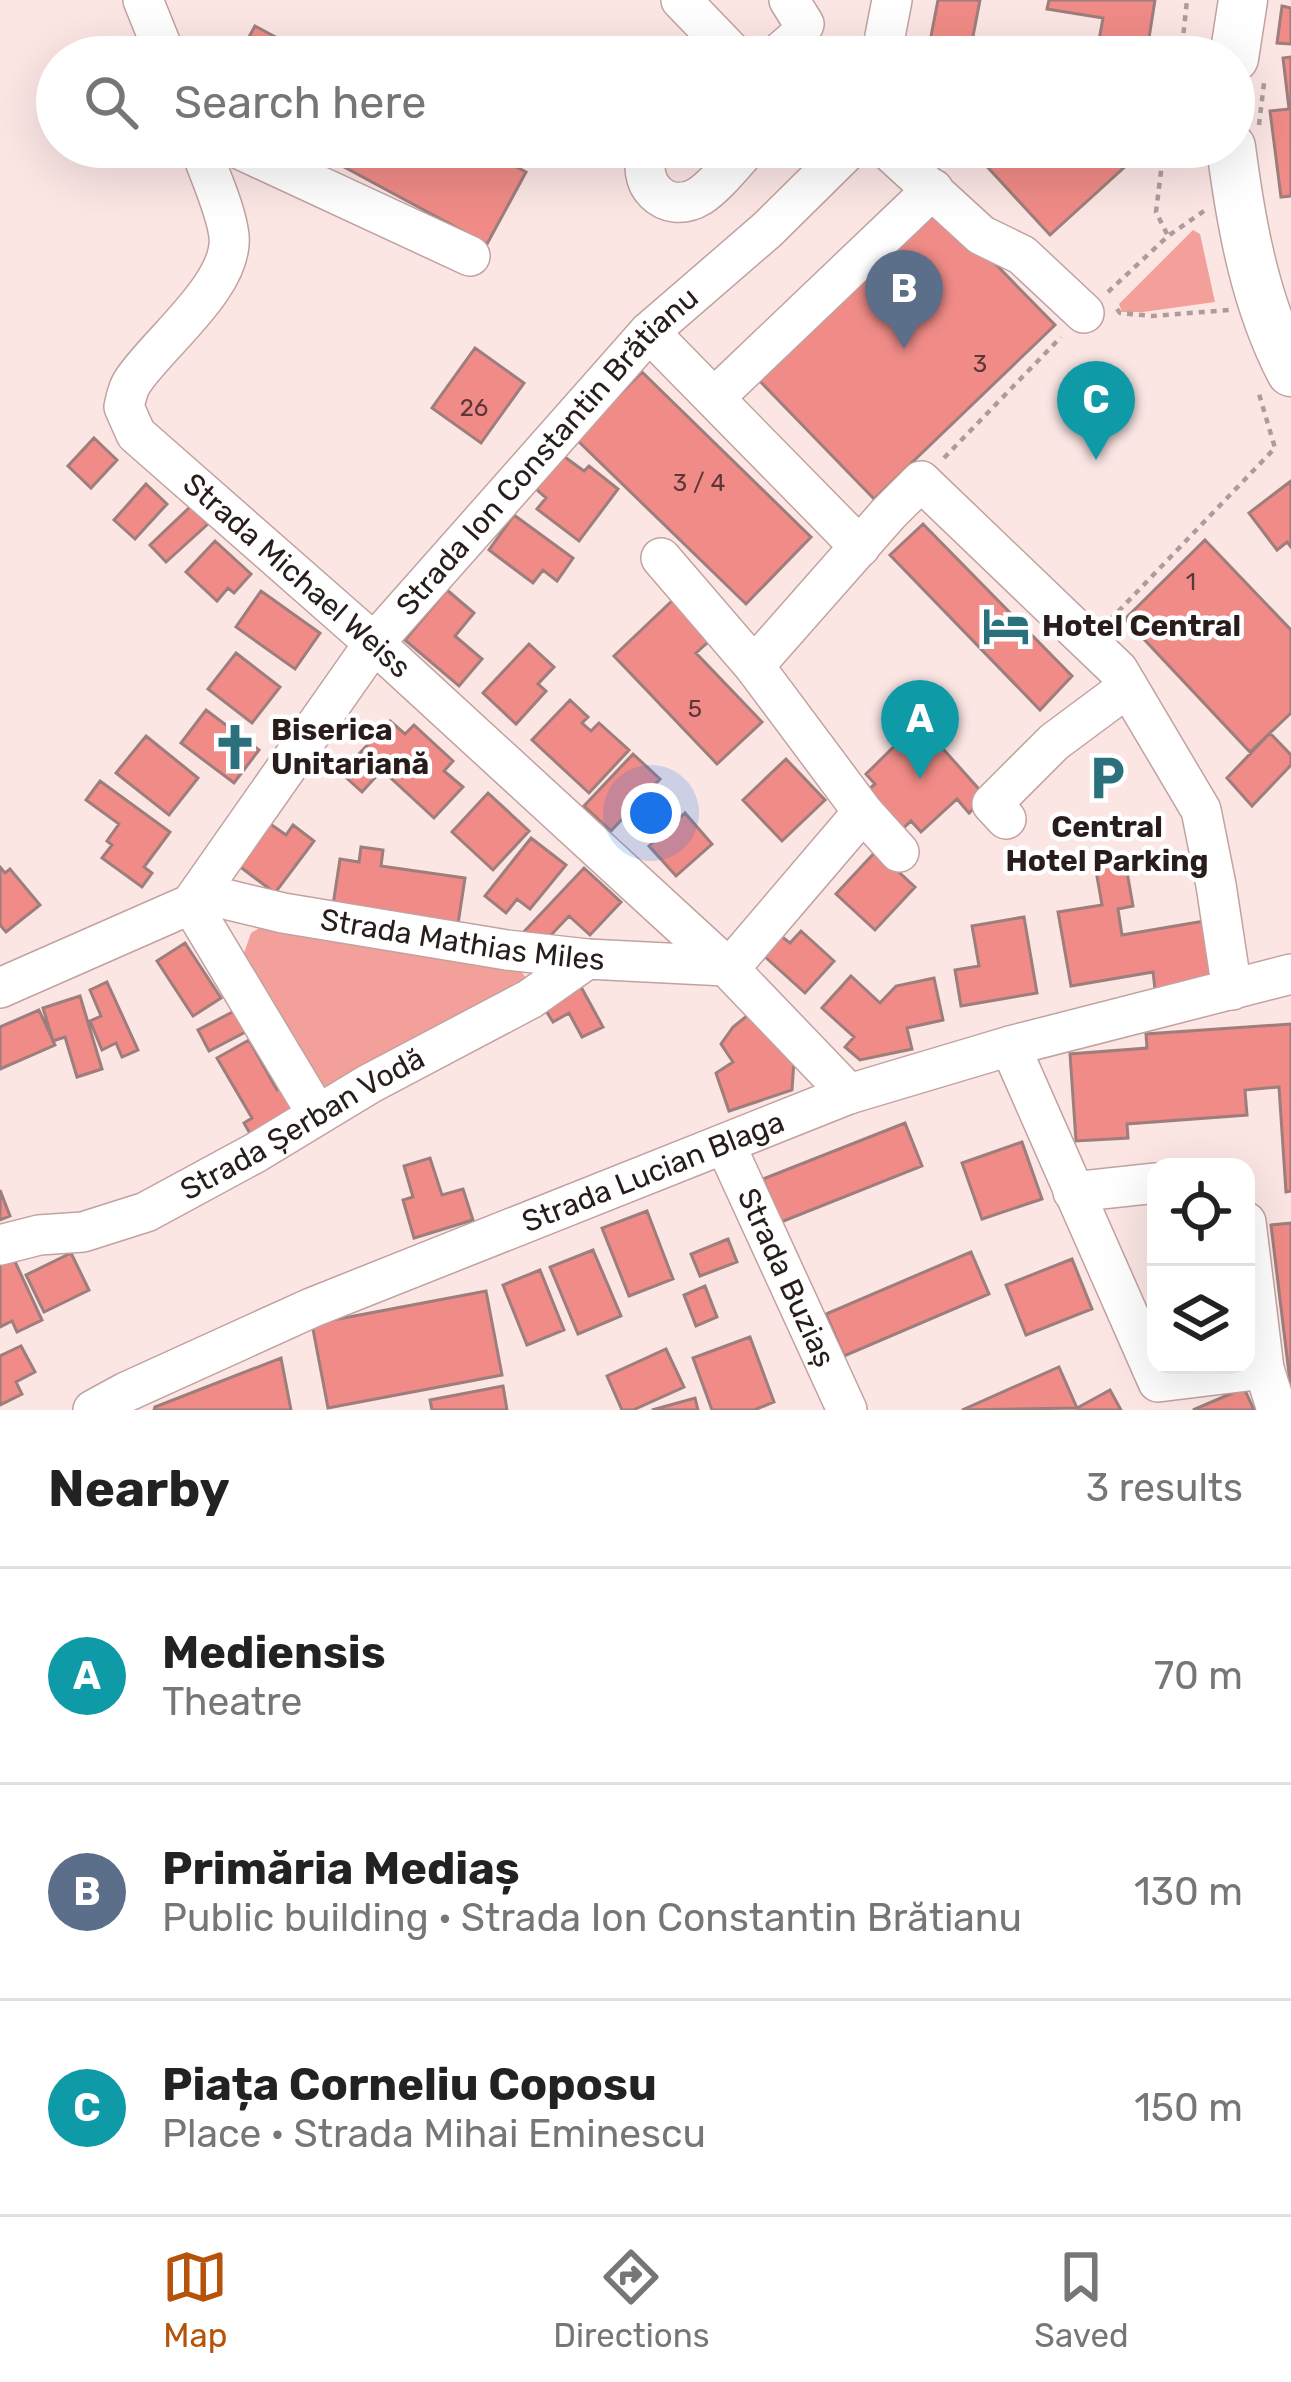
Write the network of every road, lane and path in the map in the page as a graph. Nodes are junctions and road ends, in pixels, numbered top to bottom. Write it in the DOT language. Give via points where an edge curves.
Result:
graph roads {
  1 [pos="143,0"];
  2 [pos="681,0"];
  3 [pos="789,0"];
  4 [pos="892,0"];
  5 [pos="1187,0"];
  6 [pos="1243,0"];
  7 [pos="158,36"];
  8 [pos="708,36"];
  9 [pos="798,36"];
  10 [pos="885,36"];
  11 [pos="1183,36"];
  12 [pos="1237,36"];
  13 [pos="207,168"];
  14 [pos="280,168"];
  15 [pos="643,168"];
  16 [pos="728,168"];
  17 [pos="822,168"];
  18 [pos="909,168"];
  19 [pos="1161,168"];
  20 [pos="1234,168"];
  21 [pos="933,189"];
  22 [pos="1204,211"];
  23 [pos="1168,236"];
  24 [pos="470,256"];
  25 [pos="1229,310"];
  26 [pos="1084,314"];
  27 [pos="649,332"];
  28 [pos="1289,362"];
  29 [pos="715,397"];
  30 [pos="1275,448"];
  31 [pos="921,481"];
  32 [pos="860,547"];
  33 [pos="661,559"];
  34 [pos="1090,642"];
  35 [pos="374,643"];
  36 [pos="754,667"];
  37 [pos="1128,687"];
  38 [pos="863,812"];
  39 [pos="1006,819"];
  40 [pos="898,852"];
  41 [pos="196,898"];
  42 [pos="587,959"];
  43 [pos="727,968"];
  44 [pos="1291,974"];
  45 [pos="0,988"];
  46 [pos="1232,989"];
  47 [pos="1291,992"];
  48 [pos="1010,1046"];
  49 [pos="849,1094"];
  50 [pos="317,1114"];
  51 [pos="725,1144"];
  52 [pos="1147,1184"];
  53 [pos="1073,1192"];
  54 [pos="0,1245"];
  55 [pos="1251,1266"];
  56 [pos="1264,1369"];
  57 [pos="116,1404"];
  58 [pos="847,1410"];
  59 [pos="1277,1410"];
  1 -- 7 [label="street"];
  2 -- 8 [label="street"];
  3 -- 9 [label="street" via="804,24"];
  4 -- 10 [label="street"];
  5 -- 11 [label="path"];
  6 -- 12 [label="main road"];
  13 -- 35 [label="street, Strada Michael Weiss" via="228,253 186,320 130,383 124,407 136,434"];
  14 -- 24 [label="street"];
  15 -- 16 [label="street" via="652,191 672,202 698,198"];
  17 -- 27 [label="street, Strada Ion Constantin Brătianu" via="767,230"];
  18 -- 21 [label="street"];
  19 -- 23 [label="path" via="1156,212"];
  20 -- 28 [label="main road" via="1248,254"];
  21 -- 26 [label="street"];
  21 -- 29 [label="street"];
  22 -- 23 [label="path"];
  23 -- 25 [label="path" via="1104,296 1120,314"];
  26 -- 31 [label="path"];
  27 -- 29 [label="street"];
  27 -- 35 [label="street, Strada Ion Constantin Brătianu"];
  29 -- 32 [label="street"];
  30 -- 34 [label="path"];
  31 -- 32 [label="street"];
  31 -- 34 [label="street"];
  32 -- 36 [label="street"];
  33 -- 36 [label="street"];
  34 -- 37 [label="street"];
  35 -- 41 [label="street, Strada Ion Constantin Brătianu"];
  35 -- 43 [label="street, Strada Michael Weiss"];
  36 -- 38 [label="street"];
  37 -- 39 [label="street" via="1054,742 992,804"];
  37 -- 46 [label="street" via="1201,810"];
  38 -- 40 [label="street"];
  38 -- 43 [label="street"];
  41 -- 42 [label="street, Strada Mathias Miles"];
  41 -- 45 [label="street"];
  41 -- 50 [label="street"];
  42 -- 43 [label="street, Strada Mathias Miles"];
  42 -- 50 [label="street, Strada Șerban Vodă" via="530,999"];
  43 -- 49 [label="street, Strada Michael Weiss"];
  44 -- 46 [label="street, Strada Lucian Blaga"];
  46 -- 47 [label="street, Strada Lucian Blaga"];
  46 -- 48 [label="street, Strada Lucian Blaga"];
  48 -- 49 [label="street, Strada Lucian Blaga"];
  48 -- 53 [label="street"];
  49 -- 51 [label="street, Strada Lucian Blaga"];
  50 -- 54 [label="street, Strada Șerban Vodă" via="146,1212"];
  51 -- 57 [label="street, Strada Lucian Blaga" via="311,1308"];
  51 -- 58 [label="street, Strada Buziaș"];
  52 -- 53 [label="street"];
  53 -- 56 [label="street" via="1158,1382"];
  55 -- 56 [label="street"];
  56 -- 59 [label="street"];
}
